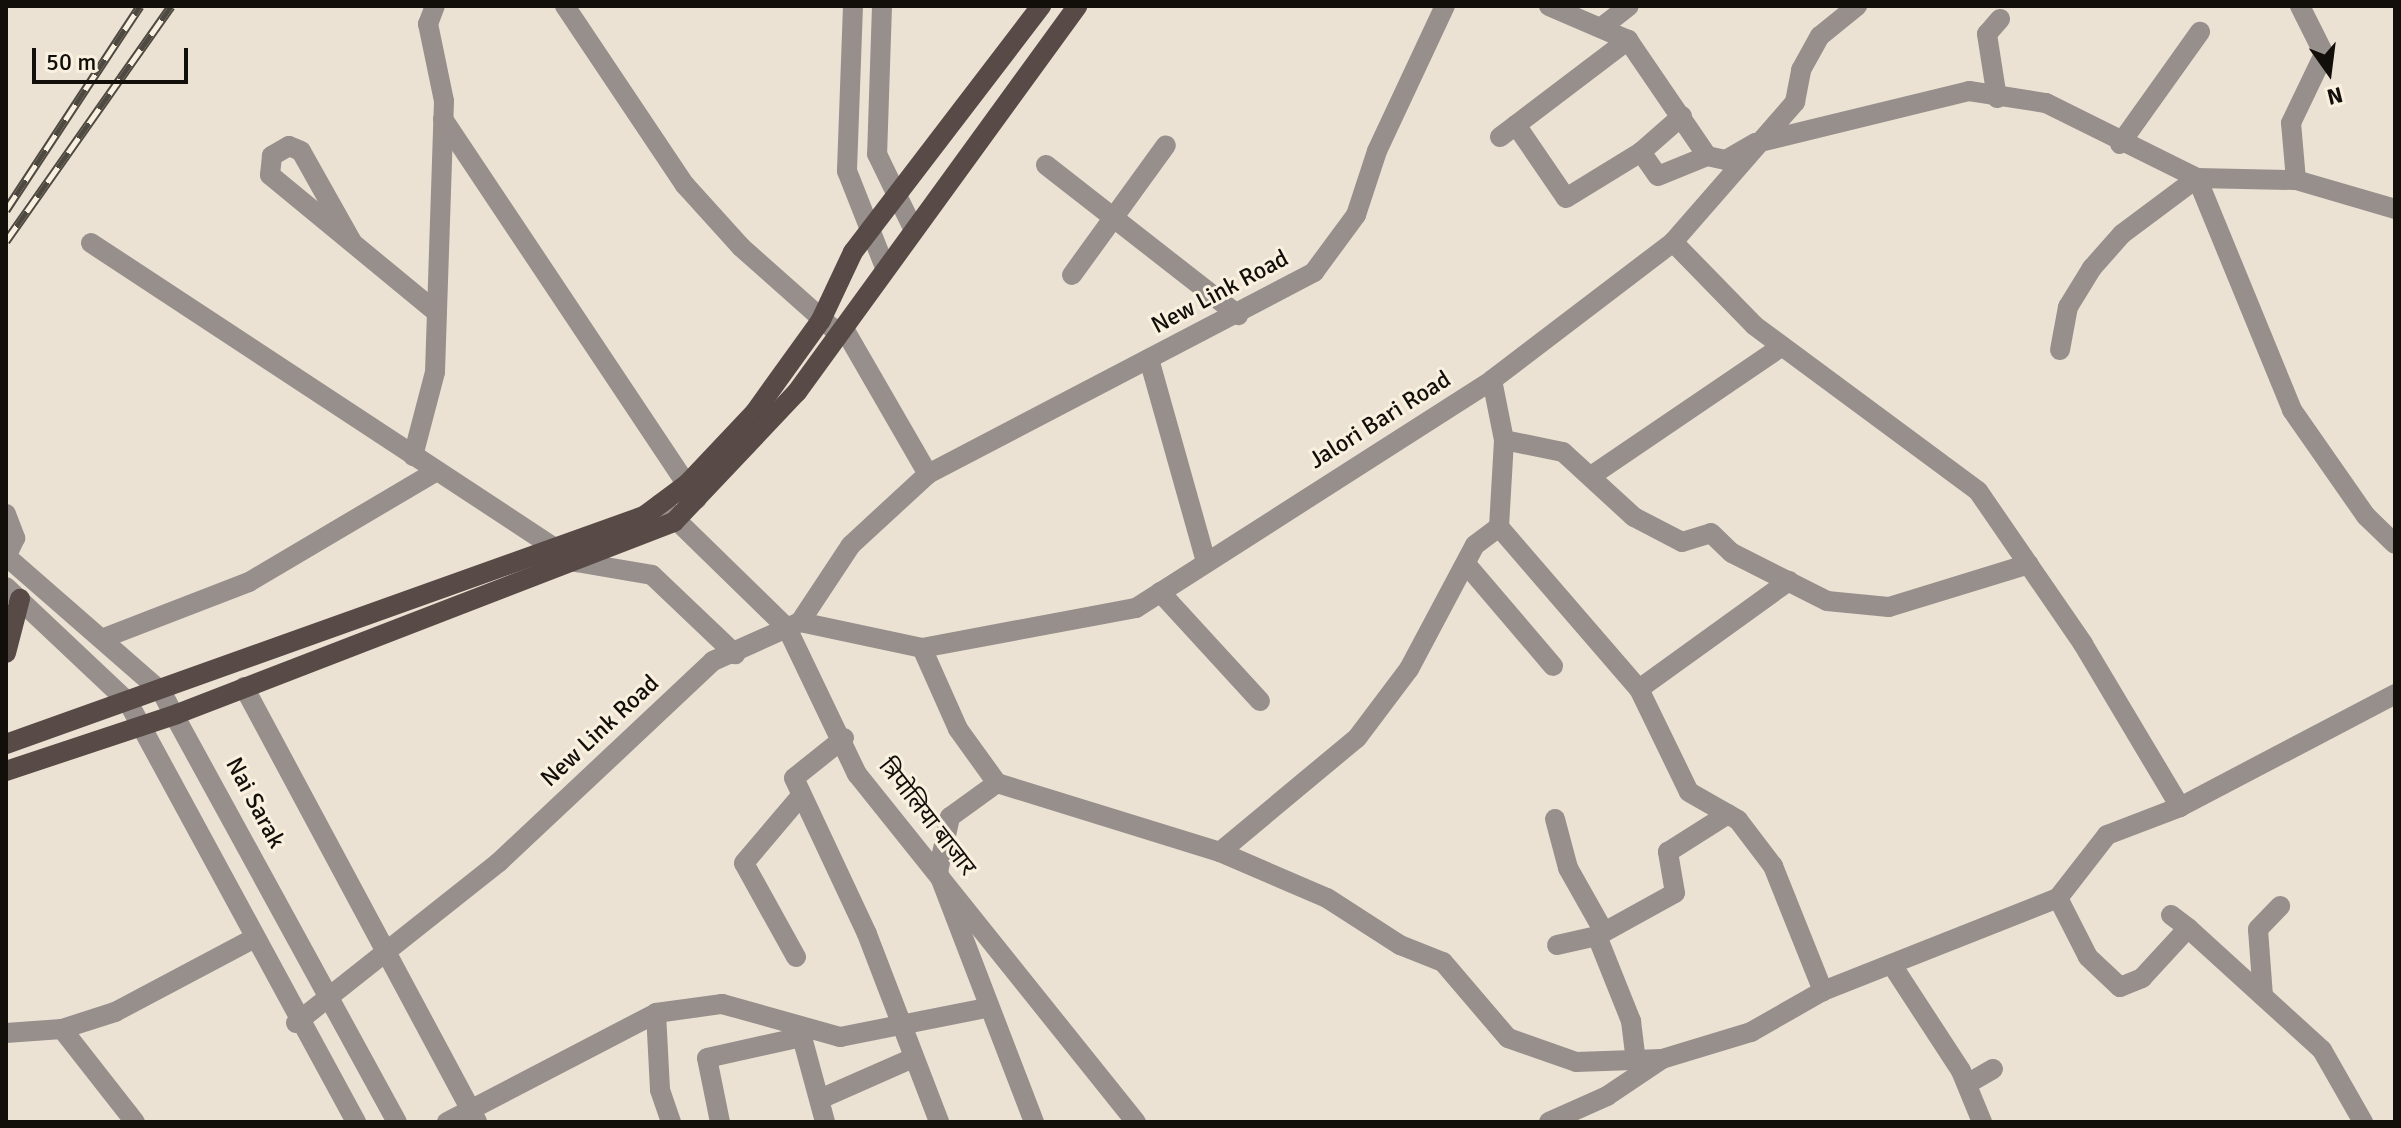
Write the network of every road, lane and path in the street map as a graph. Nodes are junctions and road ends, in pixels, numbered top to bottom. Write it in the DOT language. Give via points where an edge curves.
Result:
graph roads {
  1 [pos="435,6"];
  2 [pos="565,6"];
  3 [pos="853,6"];
  4 [pos="882,6"];
  5 [pos="1041,6"];
  6 [pos="1077,6"];
  7 [pos="1549,6"];
  8 [pos="1629,6"];
  9 [pos="1857,6"];
  10 [pos="2300,6"];
  11 [pos="1438,9"];
  12 [pos="2000,19"];
  13 [pos="1602,27"];
  14 [pos="2200,32"];
  15 [pos="1628,40"];
  16 [pos="1997,98"];
  17 [pos="1682,116"];
  18 [pos="443,119"];
  19 [pos="1756,143"];
  20 [pos="2120,144"];
  21 [pos="1166,145"];
  22 [pos="1641,152"];
  23 [pos="1707,156"];
  24 [pos="1046,165"];
  25 [pos="2197,178"];
  26 [pos="2296,180"];
  27 [pos="896,199"];
  28 [pos="2395,209"];
  29 [pos="1113,218"];
  30 [pos="913,228"];
  31 [pos="867,233"];
  32 [pos="352,242"];
  33 [pos="1673,242"];
  34 [pos="91,243"];
  35 [pos="884,265"];
  36 [pos="1072,275"];
  37 [pos="436,312"];
  38 [pos="1238,315"];
  39 [pos="821,320"];
  40 [pos="841,330"];
  41 [pos="1782,346"];
  42 [pos="2060,350"];
  43 [pos="1149,359"];
  44 [pos="1492,380"];
  45 [pos="1504,440"];
  46 [pos="413,456"];
  47 [pos="435,472"];
  48 [pos="928,474"];
  49 [pos="1594,474"];
  50 [pos="692,493"];
  51 [pos="660,504"];
  52 [pos="6,514"];
  53 [pos="674,522"];
  54 [pos="1499,527"];
  55 [pos="2395,544"];
  56 [pos="555,550"];
  57 [pos="6,556"];
  58 [pos="576,562"];
  59 [pos="1206,562"];
  60 [pos="1466,564"];
  61 [pos="2029,564"];
  62 [pos="1789,581"];
  63 [pos="1160,592"];
  64 [pos="13,593"];
  65 [pos="794,625"];
  66 [pos="104,638"];
  67 [pos="922,648"];
  68 [pos="6,653"];
  69 [pos="735,654"];
  70 [pos="1553,666"];
  71 [pos="244,687"];
  72 [pos="1639,689"];
  73 [pos="161,691"];
  74 [pos="2395,694"];
  75 [pos="1260,701"];
  76 [pos="128,702"];
  77 [pos="177,714"];
  78 [pos="141,726"];
  79 [pos="844,738"];
  80 [pos="6,744"];
  81 [pos="6,771"];
  82 [pos="997,783"];
  83 [pos="800,797"];
  84 [pos="2180,807"];
  85 [pos="1728,814"];
  86 [pos="1555,819"];
  87 [pos="1220,852"];
  88 [pos="938,872"];
  89 [pos="2058,898"];
  90 [pos="2280,906"];
  91 [pos="2171,915"];
  92 [pos="2188,928"];
  93 [pos="1601,934"];
  94 [pos="251,940"];
  95 [pos="1557,945"];
  96 [pos="390,952"];
  97 [pos="796,957"];
  98 [pos="1892,965"];
  99 [pos="1823,991"];
  100 [pos="2263,996"];
  101 [pos="332,1000"];
  102 [pos="986,1008"];
  103 [pos="656,1013"];
  104 [pos="296,1023"];
  105 [pos="62,1029"];
  106 [pos="901,1029"];
  107 [pos="800,1031"];
  108 [pos="6,1033"];
  109 [pos="913,1058"];
  110 [pos="1662,1059"];
  111 [pos="1636,1060"];
  112 [pos="1993,1069"];
  113 [pos="1967,1084"];
  114 [pos="820,1099"];
  115 [pos="474,1116"];
  116 [pos="135,1122"];
  117 [pos="356,1122"];
  118 [pos="397,1122"];
  119 [pos="447,1122"];
  120 [pos="671,1122"];
  121 [pos="720,1122"];
  122 [pos="825,1122"];
  123 [pos="939,1122"];
  124 [pos="1034,1122"];
  125 [pos="1136,1122"];
  126 [pos="1549,1122"];
  127 [pos="1982,1122"];
  128 [pos="2363,1122"];
  1 -- 18 [label="street" via="428,24"];
  2 -- 39 [label="street" via="685,185"];
  3 -- 31 [label="street" via="847,171"];
  4 -- 27 [label="street" via="877,154"];
  5 -- 27 [label="main road"];
  6 -- 30 [label="main road"];
  7 -- 13 [label="street"];
  8 -- 13 [label="street"];
  9 -- 19 [label="street, Jalori Bari Road" via="1820,36 1795,102"];
  10 -- 26 [label="street" via="2324,54 2291,123"];
  11 -- 38 [label="street, New Link Road" via="1335,252 1286,291"];
  12 -- 16 [label="street" via="1987,34"];
  13 -- 15 [label="street"];
  14 -- 20 [label="street"];
  15 -- 17 [label="street"];
  15 -- 22 [label="street" via="1508,131 1566,198"];
  16 -- 19 [label="street" via="1958,92"];
  16 -- 20 [label="street" via="2046,103"];
  17 -- 22 [label="street"];
  17 -- 23 [label="street"];
  18 -- 37 [label="street"];
  18 -- 50 [label="street"];
  19 -- 23 [label="street" via="1726,160"];
  19 -- 33 [label="street, Jalori Bari Road"];
  20 -- 25 [label="street"];
  21 -- 29 [label="street"];
  22 -- 23 [label="street" via="1658,176"];
  24 -- 29 [label="street"];
  25 -- 26 [label="street"];
  25 -- 42 [label="street" via="2122,234 2092,268 2068,307"];
  25 -- 55 [label="street" via="2292,410 2366,516"];
  26 -- 28 [label="street"];
  27 -- 30 [label="street"];
  27 -- 31 [label="main road"];
  29 -- 36 [label="street"];
  29 -- 38 [label="street"];
  30 -- 35 [label="main road"];
  31 -- 35 [label="street"];
  31 -- 39 [label="main road"];
  32 -- 32 [label="street" via="301,151 289,146 272,156 270,175"];
  32 -- 37 [label="street"];
  33 -- 41 [label="street"];
  33 -- 44 [label="street, Jalori Bari Road"];
  34 -- 46 [label="street"];
  35 -- 40 [label="main road"];
  37 -- 46 [label="street" via="435,372"];
  38 -- 43 [label="street, New Link Road"];
  39 -- 40 [label="street"];
  39 -- 50 [label="main road"];
  40 -- 48 [label="street"];
  40 -- 50 [label="main road"];
  41 -- 49 [label="street"];
  41 -- 61 [label="street" via="1978,491"];
  43 -- 48 [label="street, New Link Road"];
  43 -- 59 [label="street"];
  44 -- 45 [label="street"];
  44 -- 59 [label="street, Jalori Bari Road"];
  45 -- 49 [label="street" via="1563,452"];
  45 -- 54 [label="street"];
  46 -- 47 [label="street"];
  47 -- 56 [label="street"];
  47 -- 66 [label="street" via="249,582"];
  48 -- 65 [label="street, New Link Road" via="851,545"];
  49 -- 62 [label="street" via="1634,517 1682,542 1711,533 1732,553"];
  50 -- 51 [label="main road"];
  50 -- 53 [label="main road"];
  51 -- 53 [label="street, त्रिपोलिया बाजार"];
  51 -- 56 [label="main road"];
  52 -- 57 [label="street" via="15,538"];
  53 -- 58 [label="main road"];
  53 -- 65 [label="street, त्रिपोलिया बाजार"];
  54 -- 60 [label="street" via="1475,545"];
  54 -- 72 [label="street"];
  56 -- 58 [label="street"];
  56 -- 73 [label="main road"];
  57 -- 66 [label="street, Nai Sarak"];
  58 -- 69 [label="street" via="652,575"];
  58 -- 71 [label="main road"];
  59 -- 63 [label="street, Jalori Bari Road"];
  60 -- 70 [label="street"];
  60 -- 87 [label="street" via="1409,669 1357,738"];
  61 -- 62 [label="street" via="1889,607 1827,601"];
  61 -- 84 [label="street"];
  62 -- 72 [label="street"];
  63 -- 67 [label="street, Jalori Bari Road" via="1136,608"];
  63 -- 75 [label="street"];
  64 -- 68 [label="main road"];
  64 -- 76 [label="street"];
  65 -- 67 [label="street, Jalori Bari Road"];
  65 -- 69 [label="street, New Link Road"];
  65 -- 79 [label="street, त्रिपोलिया बाजार"];
  66 -- 73 [label="street, Nai Sarak"];
  67 -- 82 [label="street" via="958,729"];
  69 -- 96 [label="street, New Link Road" via="713,661 498,863"];
  71 -- 77 [label="main road"];
  71 -- 96 [label="street"];
  72 -- 85 [label="street" via="1689,792"];
  73 -- 76 [label="main road"];
  73 -- 77 [label="street, Nai Sarak"];
  74 -- 84 [label="street"];
  76 -- 78 [label="street"];
  76 -- 80 [label="main road"];
  77 -- 78 [label="main road"];
  77 -- 101 [label="street, Nai Sarak"];
  78 -- 81 [label="main road"];
  78 -- 94 [label="street"];
  79 -- 83 [label="street" via="794,778"];
  79 -- 88 [label="street, त्रिपोलिया बाजार" via="857,774"];
  82 -- 87 [label="street"];
  82 -- 88 [label="street" via="950,817"];
  83 -- 97 [label="street" via="744,863"];
  83 -- 106 [label="street" via="867,934"];
  84 -- 89 [label="street" via="2107,835"];
  85 -- 93 [label="street" via="1668,852 1675,893"];
  85 -- 99 [label="street" via="1773,866"];
  86 -- 93 [label="street" via="1568,868"];
  87 -- 111 [label="street" via="1327,898 1400,945 1443,962 1508,1038 1576,1062"];
  88 -- 102 [label="street"];
  88 -- 125 [label="street, त्रिपोलिया बाजार"];
  89 -- 92 [label="street" via="2088,957 2120,987 2142,978"];
  89 -- 98 [label="street"];
  90 -- 100 [label="street" via="2258,929"];
  91 -- 92 [label="street"];
  92 -- 100 [label="street"];
  93 -- 95 [label="street"];
  93 -- 111 [label="street" via="1631,1021"];
  94 -- 104 [label="street"];
  94 -- 105 [label="street" via="167,990"];
  96 -- 101 [label="street, New Link Road"];
  96 -- 115 [label="street"];
  98 -- 99 [label="street"];
  98 -- 113 [label="street"];
  99 -- 110 [label="street" via="1751,1032"];
  100 -- 128 [label="street" via="2337,1067"];
  101 -- 104 [label="street, New Link Road"];
  101 -- 118 [label="street, Nai Sarak"];
  102 -- 106 [label="street"];
  102 -- 124 [label="street"];
  103 -- 107 [label="street" via="722,1004"];
  103 -- 115 [label="street"];
  103 -- 120 [label="street" via="660,1090"];
  104 -- 117 [label="street"];
  105 -- 108 [label="street"];
  105 -- 116 [label="street"];
  106 -- 107 [label="street" via="840,1037"];
  106 -- 109 [label="street"];
  107 -- 114 [label="street"];
  107 -- 121 [label="street" via="707,1058"];
  109 -- 114 [label="street"];
  109 -- 123 [label="street"];
  110 -- 111 [label="street"];
  110 -- 126 [label="street" via="1607,1096"];
  112 -- 113 [label="street"];
  113 -- 127 [label="street"];
  114 -- 122 [label="street"];
  115 -- 119 [label="street"];
}
